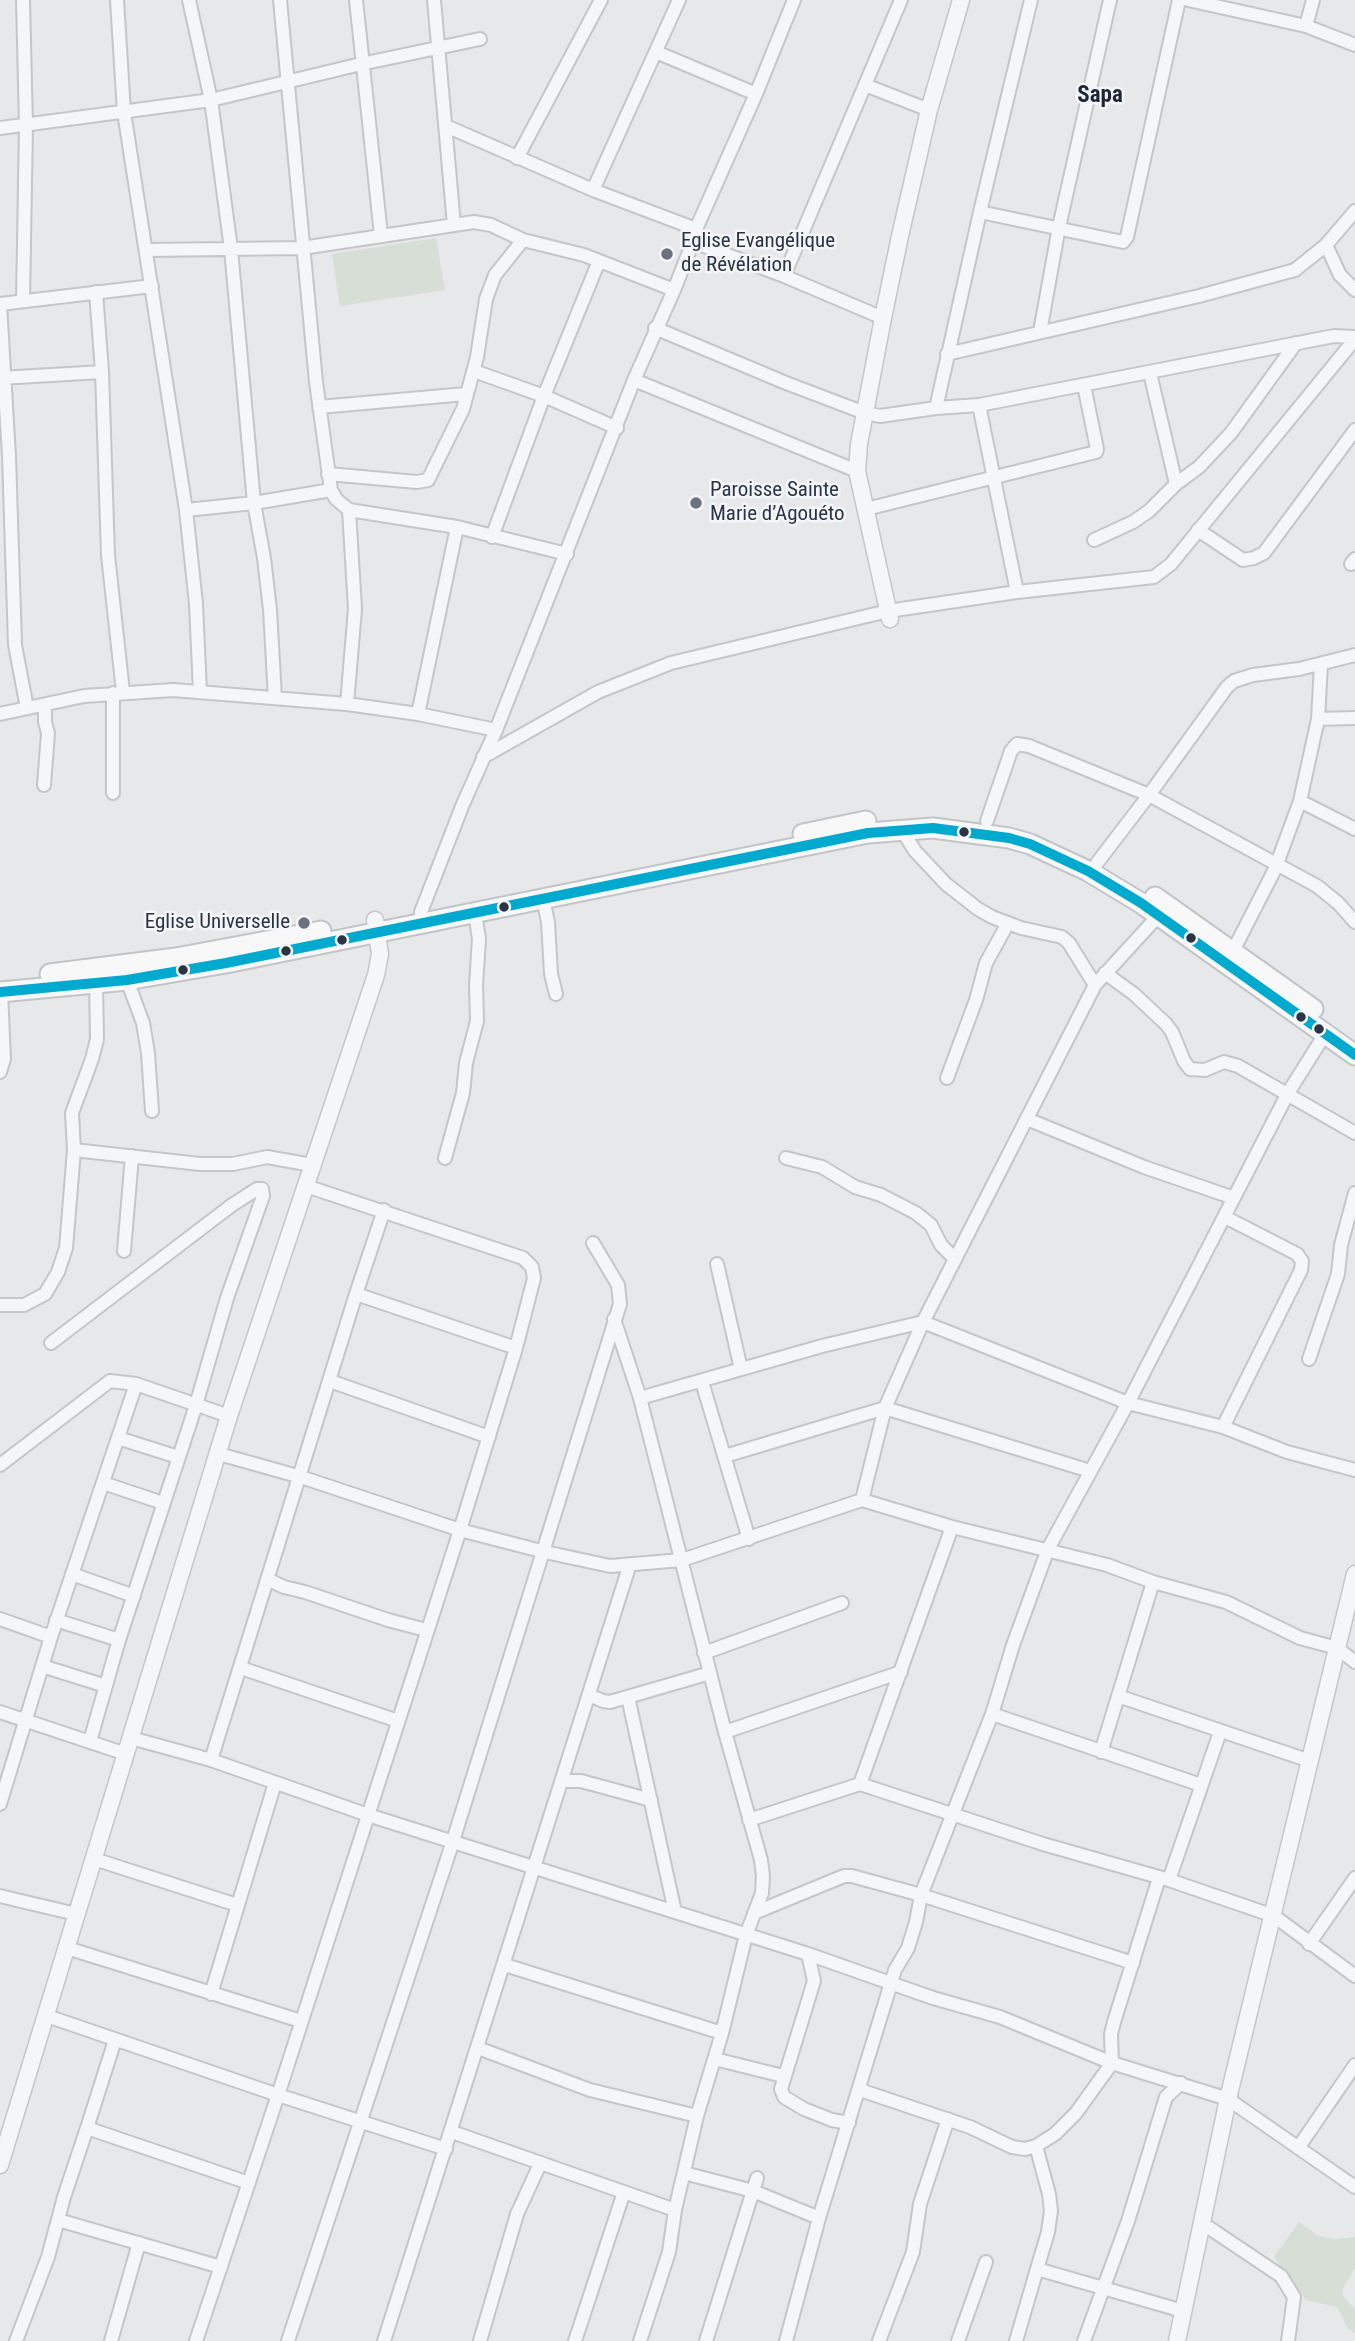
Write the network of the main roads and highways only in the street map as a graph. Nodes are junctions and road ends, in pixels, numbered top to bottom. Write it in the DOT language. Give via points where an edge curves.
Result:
graph roads {
  1 [pos="420,918"];
  2 [pos="376,926"];
  3 [pos="0,978"];
  4 [pos="0,992"];
  5 [pos="1355,1038"];
  6 [pos="1355,1055"];
  1 -- 2 [label="main road"];
  1 -- 5 [label="main road" via="866,821 909,817 987,821 1065,846 1147,892"];
  1 -- 6 [label="main road" via="475,913 869,833 933,828 977,832 1030,844 1088,871 1159,915"];
  2 -- 3 [label="main road" via="80,971"];
  2 -- 4 [label="main road" via="260,957 127,980"];
}
